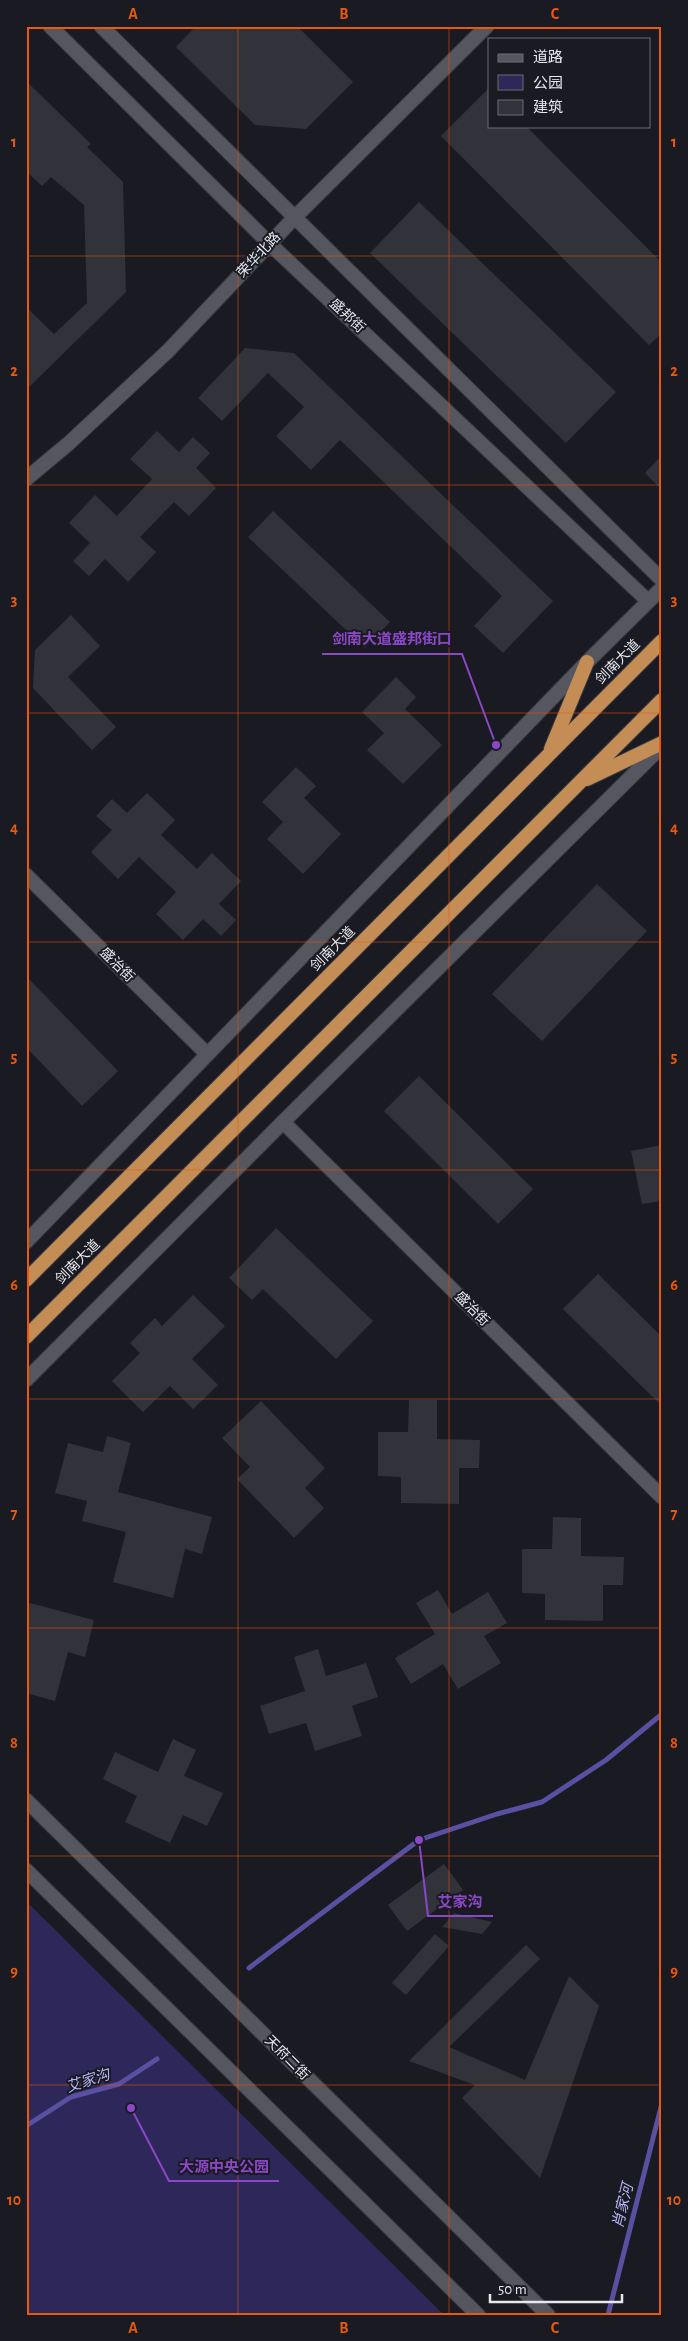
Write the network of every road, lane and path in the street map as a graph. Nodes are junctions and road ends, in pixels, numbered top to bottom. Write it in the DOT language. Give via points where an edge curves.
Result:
graph roads {
  1 [pos="50,26"];
  2 [pos="101,26"];
  3 [pos="486,26"];
  4 [pos="294,218"];
  5 [pos="270,244"];
  6 [pos="26,479"];
  7 [pos="662,580"];
  8 [pos="662,588"];
  9 [pos="648,602"];
  10 [pos="662,641"];
  11 [pos="587,662"];
  12 [pos="662,700"];
  13 [pos="662,745"];
  14 [pos="548,756"];
  15 [pos="577,783"];
  16 [pos="26,875"];
  17 [pos="207,1054"];
  18 [pos="283,1122"];
  19 [pos="26,1242"];
  20 [pos="26,1280"];
  21 [pos="26,1337"];
  22 [pos="26,1380"];
  23 [pos="662,1497"];
  24 [pos="26,1800"];
  25 [pos="26,1870"];
  26 [pos="478,2315"];
  27 [pos="548,2315"];
  1 -- 5 [label="main road, 盛邦街"];
  2 -- 4 [label="main road"];
  3 -- 4 [label="main road, 荣华北路"];
  4 -- 5 [label="main road, 荣华北路"];
  4 -- 7 [label="main road"];
  5 -- 6 [label="main road, 荣华北路" via="168,351"];
  5 -- 9 [label="main road, 盛邦街"];
  8 -- 9 [label="main road"];
  9 -- 11 [label="main road"];
  10 -- 14 [label="highway, 剑南大道"];
  11 -- 14 [label="highway"];
  11 -- 17 [label="main road"];
  12 -- 15 [label="highway, 剑南大道"];
  13 -- 15 [label="highway"];
  13 -- 18 [label="main road"];
  14 -- 20 [label="highway, 剑南大道"];
  15 -- 21 [label="highway, 剑南大道"];
  16 -- 17 [label="main road, 盛治街"];
  17 -- 19 [label="main road"];
  18 -- 22 [label="main road"];
  18 -- 23 [label="main road, 盛治街"];
  24 -- 27 [label="main road, 天府二街"];
  25 -- 26 [label="main road"];
}
